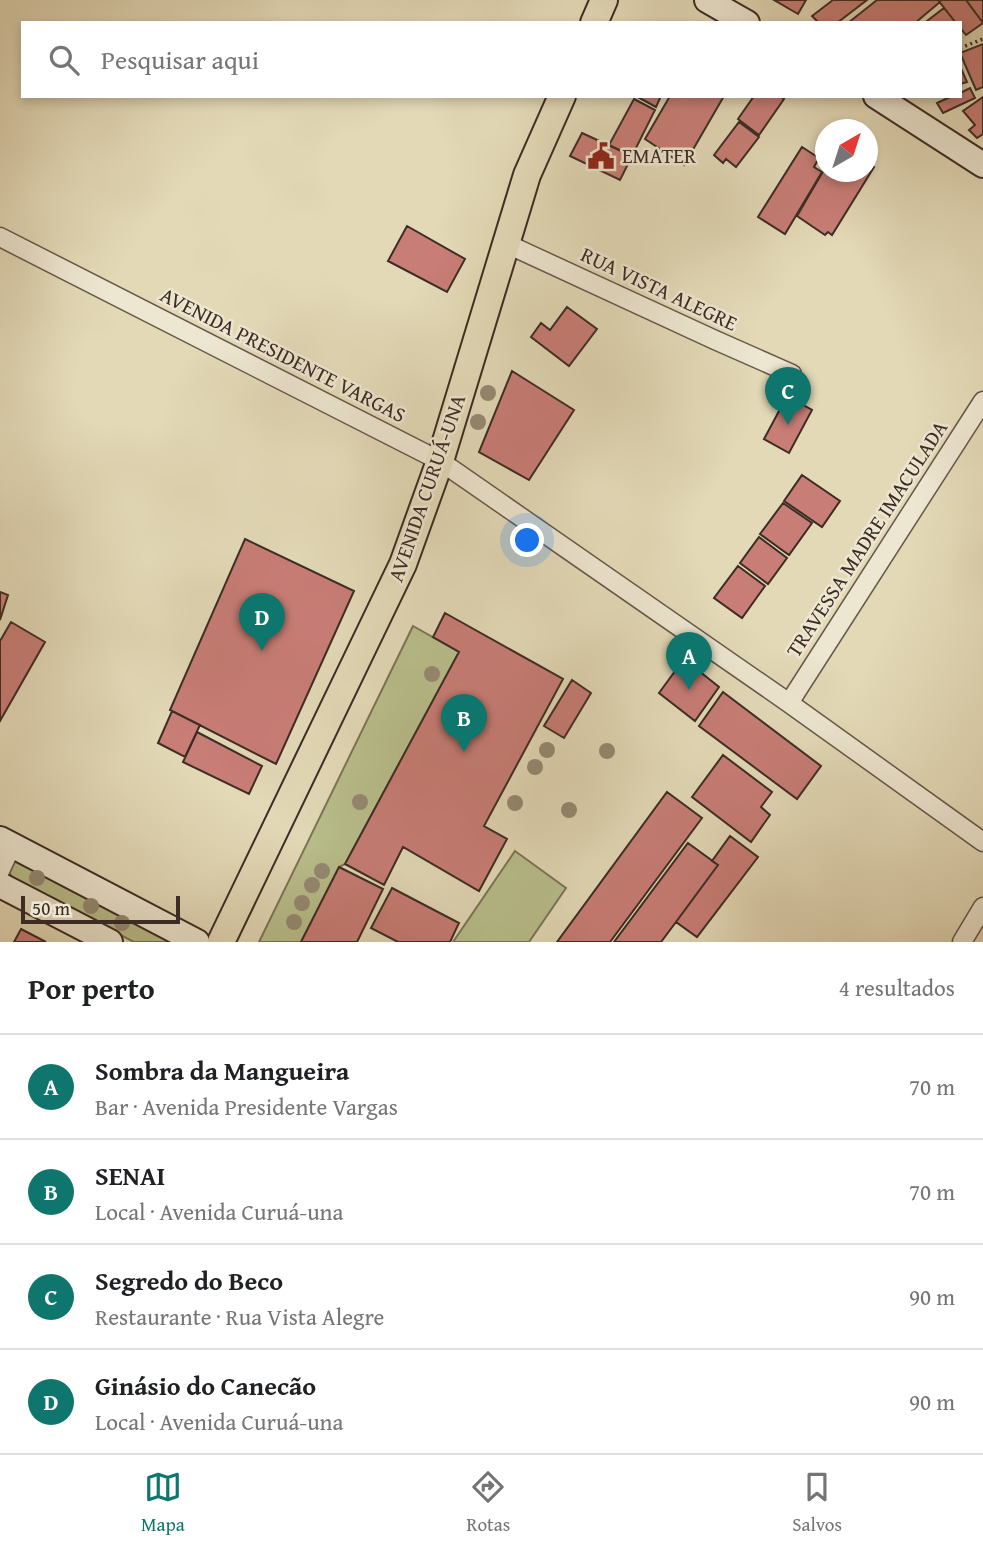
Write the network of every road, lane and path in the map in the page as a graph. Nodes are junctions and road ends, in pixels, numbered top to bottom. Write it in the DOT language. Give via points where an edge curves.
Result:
graph roads {
  1 [pos="604,0"];
  2 [pos="707,0"];
  3 [pos="595,21"];
  4 [pos="744,21"];
  5 [pos="983,39"];
  6 [pos="962,47"];
  7 [pos="561,98"];
  8 [pos="879,98"];
  9 [pos="983,165"];
  10 [pos="0,237"];
  11 [pos="507,244"];
  12 [pos="792,374"];
  13 [pos="983,401"];
  14 [pos="440,461"];
  15 [pos="789,703"];
  16 [pos="6,842"];
  17 [pos="983,842"];
  18 [pos="0,871"];
  19 [pos="0,885"];
  20 [pos="983,907"];
  21 [pos="110,942"];
  22 [pos="197,942"];
  23 [pos="221,942"];
  24 [pos="962,942"];
  1 -- 3 [label="main road"];
  2 -- 4 [label="street"];
  5 -- 6 [label="path"];
  7 -- 11 [label="main road, AVENIDA CURUÁ-UNA" via="527,175"];
  8 -- 9 [label="street"];
  10 -- 14 [label="street, AVENIDA PRESIDENTE VARGAS"];
  11 -- 12 [label="street, RUA VISTA ALEGRE"];
  11 -- 14 [label="main road, AVENIDA CURUÁ-UNA"];
  13 -- 15 [label="street, TRAVESSA MADRE IMACULADA"];
  14 -- 15 [label="street, AVENIDA PRESIDENTE VARGAS"];
  14 -- 23 [label="main road, AVENIDA CURUÁ-UNA" via="403,565"];
  15 -- 17 [label="street, AVENIDA PRESIDENTE VARGAS"];
  16 -- 18 [label="street"];
  16 -- 22 [label="street"];
  19 -- 21 [label="street"];
  20 -- 24 [label="street"];
}
